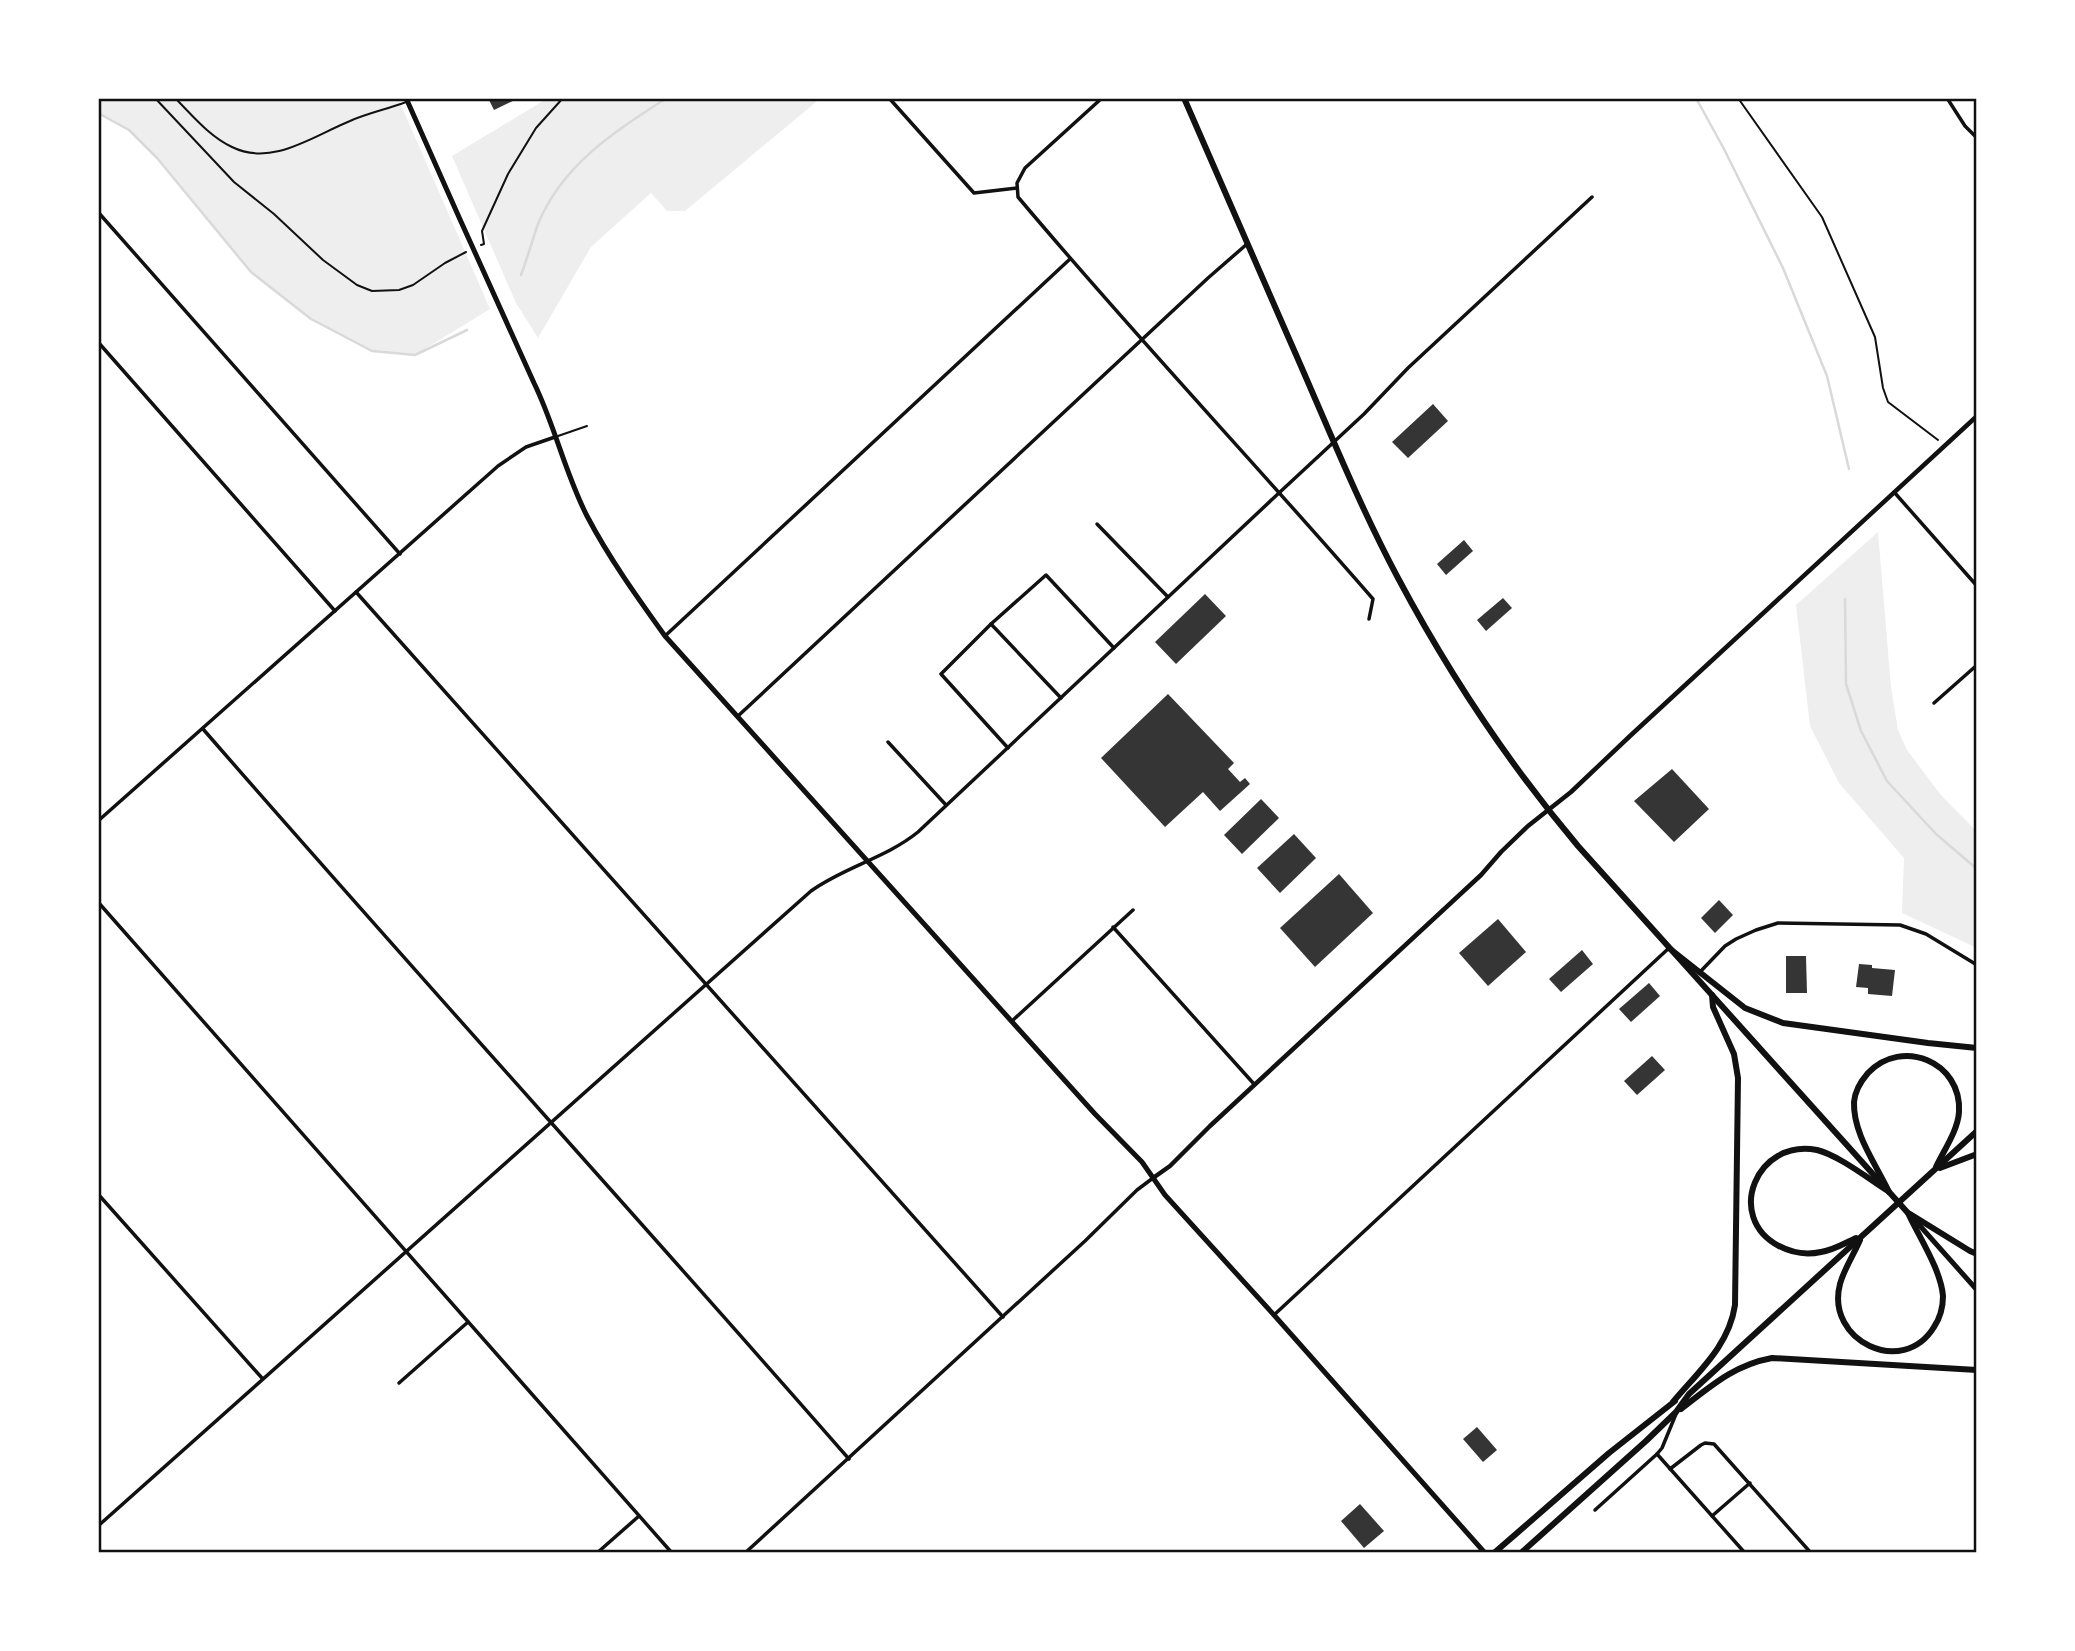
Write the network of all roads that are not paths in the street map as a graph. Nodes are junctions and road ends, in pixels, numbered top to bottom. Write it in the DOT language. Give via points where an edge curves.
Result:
graph roads {
  1 [pos="175,98"];
  2 [pos="889,98"];
  3 [pos="1094,98"];
  4 [pos="1102,98"];
  5 [pos="1184,98"];
  6 [pos="1948,98"];
  7 [pos="407,100"];
  8 [pos="1097,103"];
  9 [pos="1977,138"];
  10 [pos="1017,188"];
  11 [pos="1592,197"];
  12 [pos="98,212"];
  13 [pos="1247,244"];
  14 [pos="1070,259"];
  15 [pos="1143,340"];
  16 [pos="98,342"];
  17 [pos="1977,416"];
  18 [pos="587,426"];
  19 [pos="555,437"];
  20 [pos="1333,442"];
  21 [pos="1280,492"];
  22 [pos="1894,492"];
  23 [pos="1097,524"];
  24 [pos="400,554"];
  25 [pos="1977,586"];
  26 [pos="356,592"];
  27 [pos="1168,597"];
  28 [pos="335,611"];
  29 [pos="1369,619"];
  30 [pos="991,624"];
  31 [pos="665,636"];
  32 [pos="1114,648"];
  33 [pos="1977,665"];
  34 [pos="1061,698"];
  35 [pos="1934,703"];
  36 [pos="738,716"];
  37 [pos="203,729"];
  38 [pos="888,742"];
  39 [pos="1008,748"];
  40 [pos="946,806"];
  41 [pos="1549,810"];
  42 [pos="98,821"];
  43 [pos="868,861"];
  44 [pos="98,902"];
  45 [pos="1133,910"];
  46 [pos="1113,927"];
  47 [pos="1669,948"];
  48 [pos="1977,964"];
  49 [pos="1698,975"];
  50 [pos="706,985"];
  51 [pos="1712,995"];
  52 [pos="1012,1021"];
  53 [pos="1977,1048"];
  54 [pos="1255,1085"];
  55 [pos="552,1122"];
  56 [pos="1977,1131"];
  57 [pos="1977,1154"];
  58 [pos="1935,1170"];
  59 [pos="1153,1178"];
  60 [pos="1889,1192"];
  61 [pos="98,1194"];
  62 [pos="1908,1213"];
  63 [pos="1862,1235"];
  64 [pos="406,1252"];
  65 [pos="1977,1254"];
  66 [pos="1977,1290"];
  67 [pos="1274,1315"];
  68 [pos="1003,1317"];
  69 [pos="468,1322"];
  70 [pos="1977,1370"];
  71 [pos="263,1378"];
  72 [pos="399,1383"];
  73 [pos="1689,1394"];
  74 [pos="1673,1402"];
  75 [pos="1676,1412"];
  76 [pos="1657,1454"];
  77 [pos="849,1459"];
  78 [pos="1670,1469"];
  79 [pos="1750,1483"];
  80 [pos="1595,1510"];
  81 [pos="639,1516"];
  82 [pos="1712,1516"];
  83 [pos="98,1525"];
  84 [pos="597,1553"];
  85 [pos="672,1553"];
  86 [pos="745,1553"];
  87 [pos="1485,1553"];
  88 [pos="1494,1553"];
  89 [pos="1521,1553"];
  90 [pos="1745,1553"];
  91 [pos="1811,1553"];
  1 -- 7 [label="lane" via="212,136 244,152 267,154"];
  2 -- 10 [label="street" via="974,193"];
  3 -- 8 [label="street"];
  4 -- 8 [label="street"];
  5 -- 13 [label="main road"];
  6 -- 9 [label="street"];
  7 -- 19 [label="main road"];
  8 -- 10 [label="street" via="1025,169"];
  10 -- 14 [label="street" via="1018,197"];
  11 -- 20 [label="street"];
  12 -- 24 [label="street"];
  13 -- 15 [label="street"];
  13 -- 20 [label="main road"];
  14 -- 15 [label="street"];
  14 -- 31 [label="street"];
  15 -- 21 [label="street"];
  15 -- 36 [label="street"];
  16 -- 28 [label="street"];
  17 -- 22 [label="street"];
  18 -- 19 [label="lane"];
  19 -- 24 [label="street" via="510,457"];
  19 -- 31 [label="main road" via="587,516"];
  20 -- 21 [label="street"];
  20 -- 41 [label="main road" via="1430,635"];
  21 -- 27 [label="street"];
  21 -- 29 [label="street" via="1373,599"];
  22 -- 25 [label="street"];
  22 -- 41 [label="street"];
  23 -- 27 [label="street"];
  24 -- 26 [label="street"];
  26 -- 28 [label="street"];
  26 -- 50 [label="street"];
  27 -- 32 [label="street"];
  28 -- 37 [label="street"];
  30 -- 32 [label="street" via="1046,575"];
  30 -- 34 [label="street"];
  30 -- 39 [label="street" via="941,674"];
  31 -- 36 [label="main road"];
  32 -- 34 [label="street"];
  33 -- 35 [label="street"];
  34 -- 39 [label="street"];
  36 -- 43 [label="main road"];
  37 -- 42 [label="street"];
  37 -- 55 [label="street"];
  38 -- 40 [label="street"];
  39 -- 40 [label="street"];
  40 -- 43 [label="street" via="909,840"];
  41 -- 47 [label="main road"];
  41 -- 54 [label="street"];
  43 -- 50 [label="street" via="811,891"];
  43 -- 52 [label="main road"];
  44 -- 64 [label="street"];
  45 -- 46 [label="street"];
  46 -- 52 [label="street"];
  46 -- 54 [label="street"];
  47 -- 49 [label="main road"];
  47 -- 67 [label="street"];
  48 -- 49 [label="street" via="1926,934 1900,925 1778,923 1725,946"];
  49 -- 51 [label="main road"];
  49 -- 53 [label="main road" via="1745,1008 1783,1023"];
  50 -- 55 [label="street"];
  50 -- 68 [label="street"];
  51 -- 60 [label="main road"];
  51 -- 74 [label="main road" via="1738,1078 1735,1305 1732,1325 1721,1346"];
  52 -- 59 [label="main road"];
  54 -- 59 [label="street"];
  55 -- 64 [label="street"];
  55 -- 77 [label="street"];
  56 -- 58 [label="main road"];
  57 -- 58 [label="main road"];
  58 -- 60 [label="main road" via="1959,1115 1953,1084 1940,1068 1916,1056 1881,1062 1864,1077 1854,1100 1858,1129"];
  58 -- 63 [label="main road"];
  59 -- 67 [label="main road"];
  59 -- 68 [label="street"];
  60 -- 62 [label="main road"];
  60 -- 63 [label="main road" via="1818,1150 1783,1153 1760,1172 1751,1206 1756,1224 1771,1241 1794,1252 1819,1253"];
  61 -- 71 [label="street"];
  62 -- 63 [label="main road" via="1939,1278 1943,1299 1942,1311 1921,1342 1902,1350 1871,1347 1851,1333 1843,1320 1840,1283"];
  62 -- 65 [label="main road"];
  62 -- 66 [label="main road"];
  63 -- 73 [label="main road"];
  64 -- 69 [label="street"];
  64 -- 71 [label="street"];
  67 -- 87 [label="main road"];
  68 -- 77 [label="street"];
  69 -- 72 [label="street"];
  69 -- 81 [label="street"];
  70 -- 75 [label="main road" via="1772,1358 1730,1372"];
  71 -- 83 [label="street"];
  73 -- 74 [label="main road"];
  73 -- 75 [label="main road"];
  74 -- 88 [label="main road"];
  75 -- 76 [label="street"];
  75 -- 89 [label="main road"];
  76 -- 78 [label="street"];
  76 -- 80 [label="street"];
  77 -- 86 [label="street"];
  78 -- 79 [label="street" via="1710,1443"];
  78 -- 82 [label="street"];
  79 -- 82 [label="street"];
  79 -- 91 [label="street"];
  81 -- 84 [label="street"];
  81 -- 85 [label="street"];
  82 -- 90 [label="street"];
}
